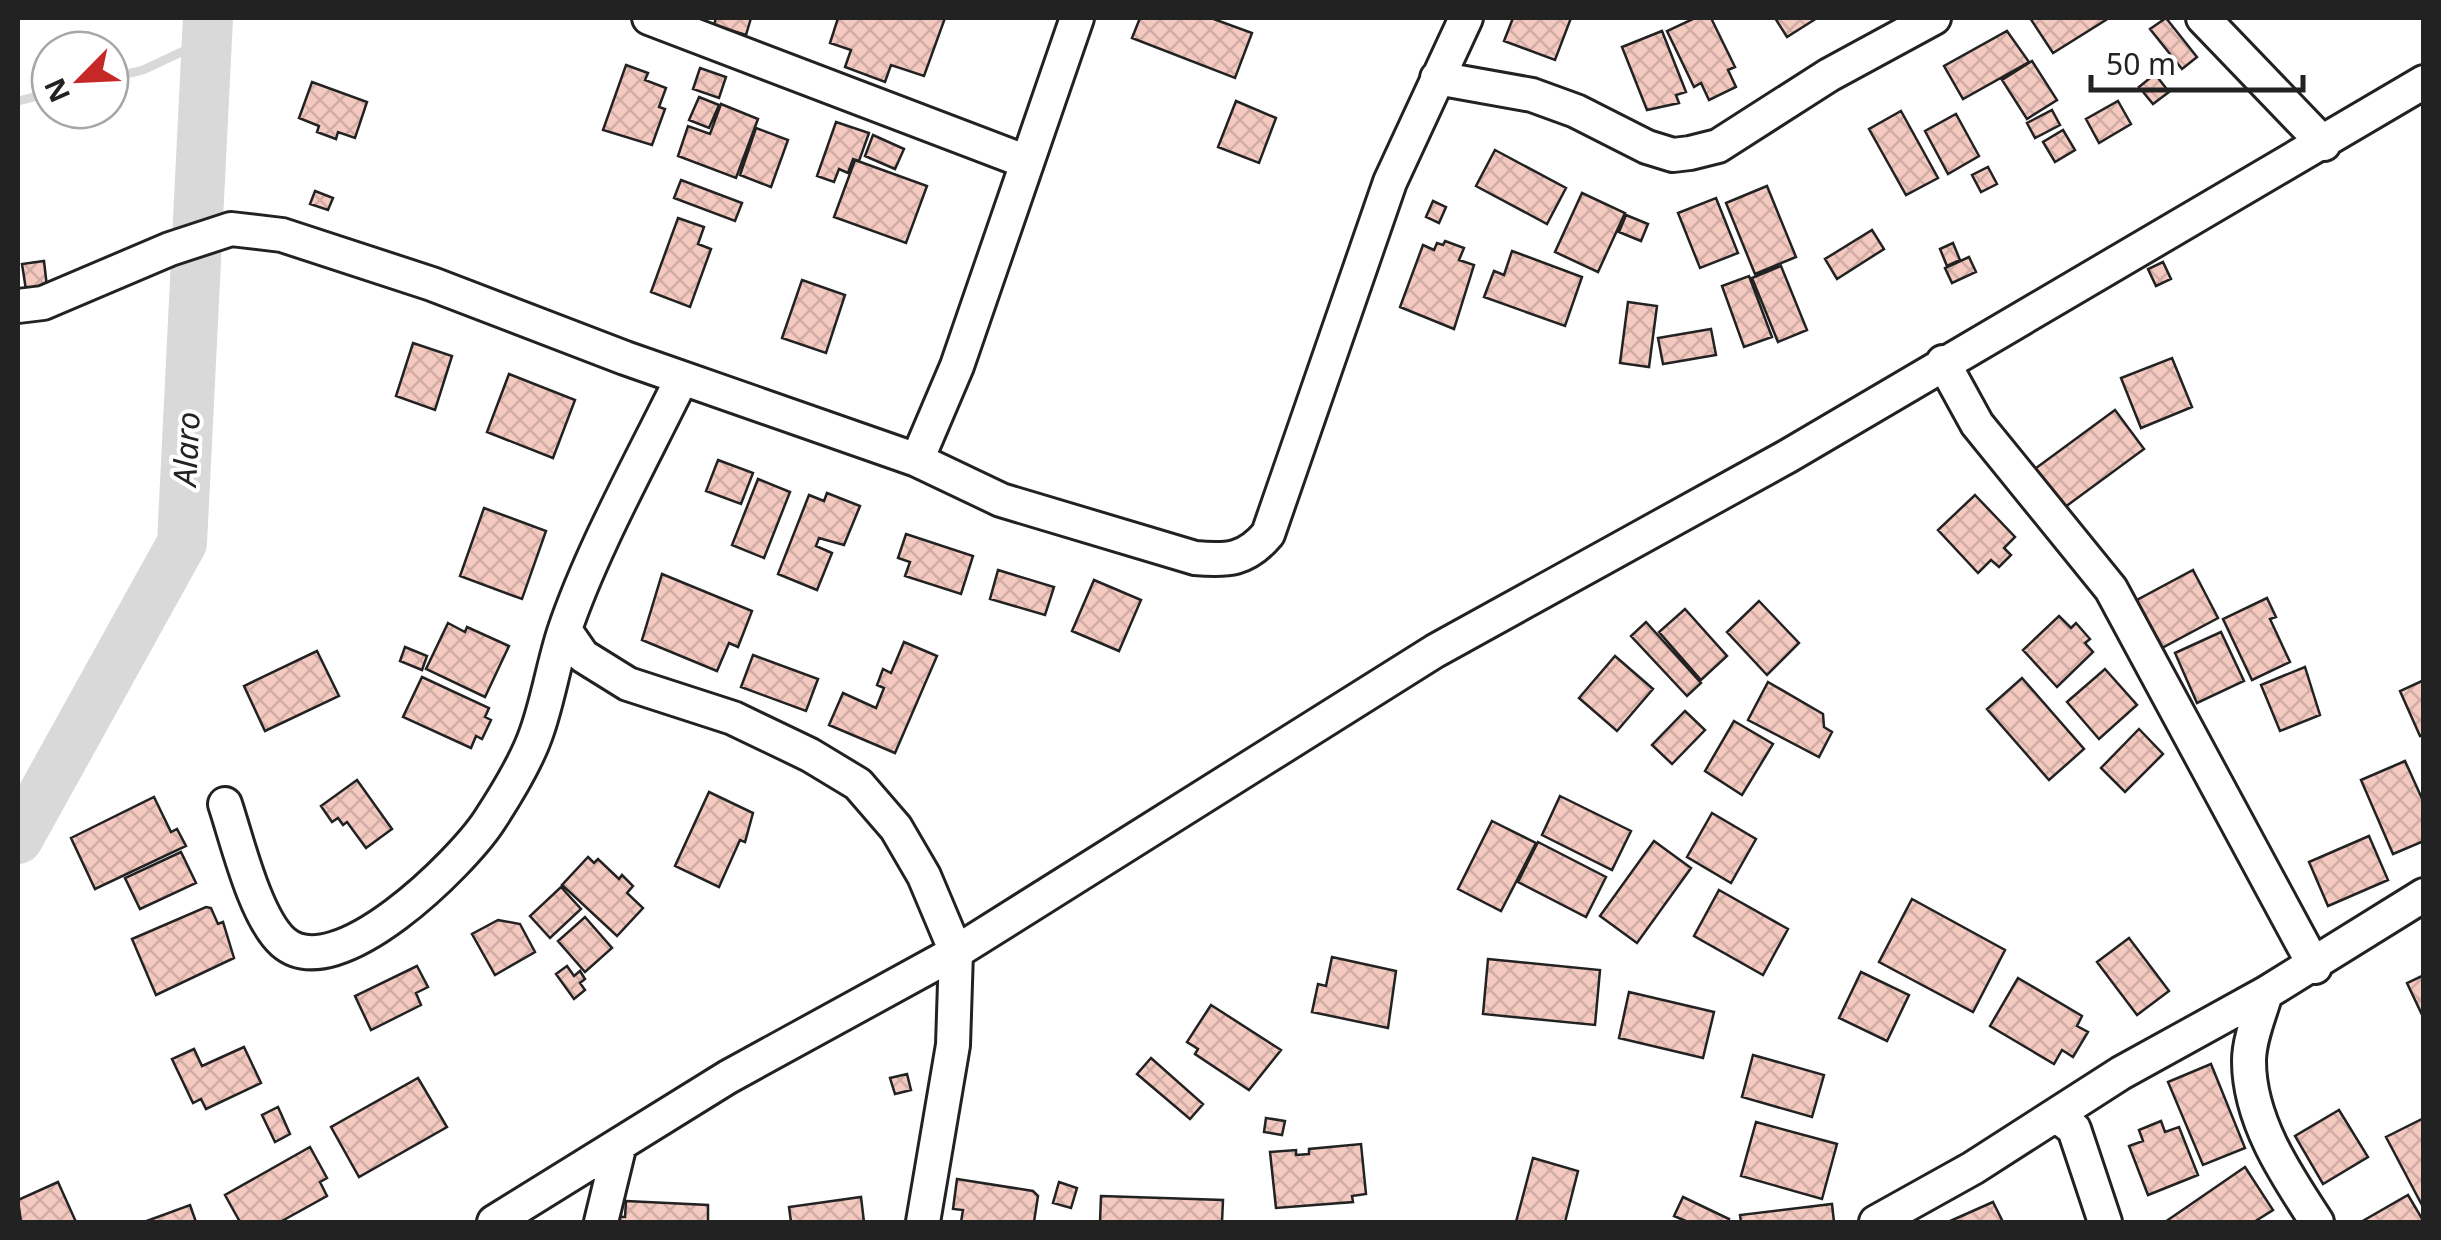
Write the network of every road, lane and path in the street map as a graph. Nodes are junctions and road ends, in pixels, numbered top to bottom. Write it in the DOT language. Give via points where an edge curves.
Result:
graph roads {
  1 [pos="649,18"];
  2 [pos="1076,18"];
  3 [pos="1466,18"];
  4 [pos="1934,18"];
  5 [pos="2203,18"];
  6 [pos="1437,78"];
  7 [pos="2424,82"];
  8 [pos="2324,144"];
  9 [pos="1027,162"];
  10 [pos="18,306"];
  11 [pos="1944,362"];
  12 [pos="682,378"];
  13 [pos="918,460"];
  14 [pos="565,630"];
  15 [pos="225,804"];
  16 [pos="2424,895"];
  17 [pos="956,952"];
  18 [pos="2314,967"];
  19 [pos="2266,993"];
  20 [pos="2056,1116"];
  21 [pos="619,1148"];
  22 [pos="494,1222"];
  23 [pos="602,1222"];
  24 [pos="923,1222"];
  25 [pos="1876,1222"];
  26 [pos="2105,1222"];
  27 [pos="2317,1222"];
  1 -- 9 [label="street"];
  2 -- 9 [label="street"];
  3 -- 6 [label="street"];
  4 -- 6 [label="street" via="1828,74 1718,146 1690,153 1647,147 1532,94"];
  5 -- 8 [label="street"];
  6 -- 13 [label="street" via="1390,182 1268,534 1256,549 1228,562 1196,558 1001,500"];
  7 -- 8 [label="street"];
  8 -- 11 [label="street"];
  9 -- 13 [label="street"];
  10 -- 12 [label="street" via="43,303 231,229 282,235 432,284"];
  11 -- 17 [label="street" via="1434,651"];
  11 -- 18 [label="street" via="1977,424 2111,589"];
  12 -- 13 [label="street"];
  12 -- 14 [label="street"];
  14 -- 15 [label="street" via="536,736 488,823 369,936 312,952 280,939"];
  14 -- 17 [label="street" via="583,656 628,684 733,718 858,784 878,803 924,876"];
  16 -- 18 [label="street"];
  17 -- 21 [label="street" via="728,1076"];
  17 -- 24 [label="street" via="953,1045"];
  18 -- 19 [label="street"];
  19 -- 20 [label="street" via="2121,1072"];
  19 -- 27 [label="street" via="2248,1058 2254,1103 2282,1168"];
  20 -- 25 [label="street"];
  20 -- 26 [label="street" via="2074,1129"];
  21 -- 22 [label="street"];
  21 -- 23 [label="street"];
}
